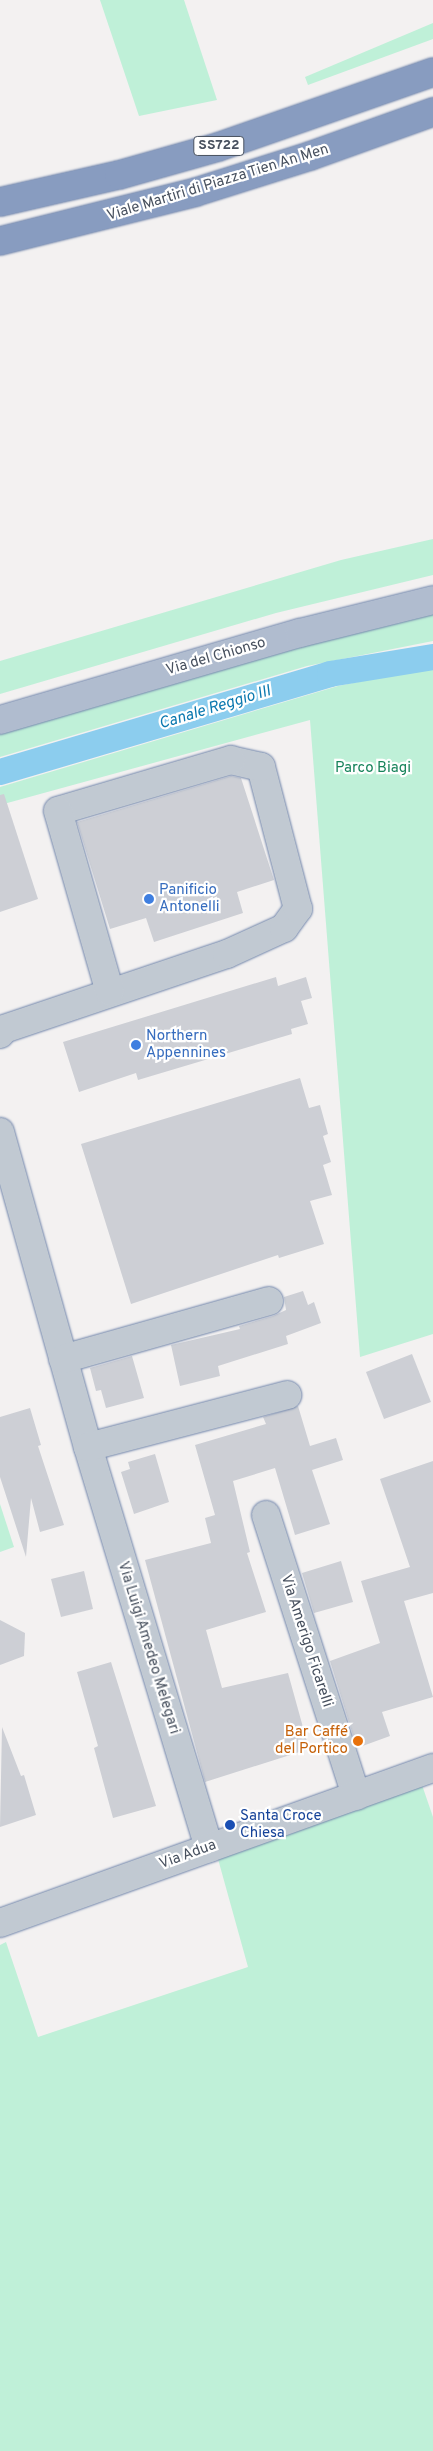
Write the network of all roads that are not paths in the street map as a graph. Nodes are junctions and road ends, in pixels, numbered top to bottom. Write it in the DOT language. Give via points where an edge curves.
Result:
graph roads {
  1 [pos="433,72"];
  2 [pos="433,112"];
  3 [pos="0,202"];
  4 [pos="0,241"];
  5 [pos="433,600"];
  6 [pos="0,720"];
  7 [pos="110,992"];
  8 [pos="0,1034"];
  9 [pos="0,1132"];
  10 [pos="269,1301"];
  11 [pos="63,1359"];
  12 [pos="287,1395"];
  13 [pos="88,1447"];
  14 [pos="266,1515"];
  15 [pos="431,1777"];
  16 [pos="356,1796"];
  17 [pos="209,1848"];
  18 [pos="0,1922"];
  1 -- 3 [label="highway, SS722" via="218,147 120,175"];
  2 -- 4 [label="highway, Viale Martiri di Piazza Tien An Men / SS722" via="196,192"];
  5 -- 6 [label="main road, Via del Chionso" via="300,633"];
  7 -- 7 [label="street" via="227,954 284,928 298,909 261,767 230,760 58,811"];
  7 -- 8 [label="street" via="4,1029"];
  9 -- 11 [label="street, Via Luigi Amedeo Melegari"];
  10 -- 11 [label="street"];
  11 -- 13 [label="street, Via Luigi Amedeo Melegari"];
  12 -- 13 [label="street"];
  13 -- 17 [label="street, Via Luigi Amedeo Melegari"];
  14 -- 16 [label="street, Via Amerigo Ficarelli"];
  15 -- 16 [label="street, Via Adua"];
  16 -- 17 [label="street, Via Adua"];
  17 -- 18 [label="street, Via Adua"];
}
